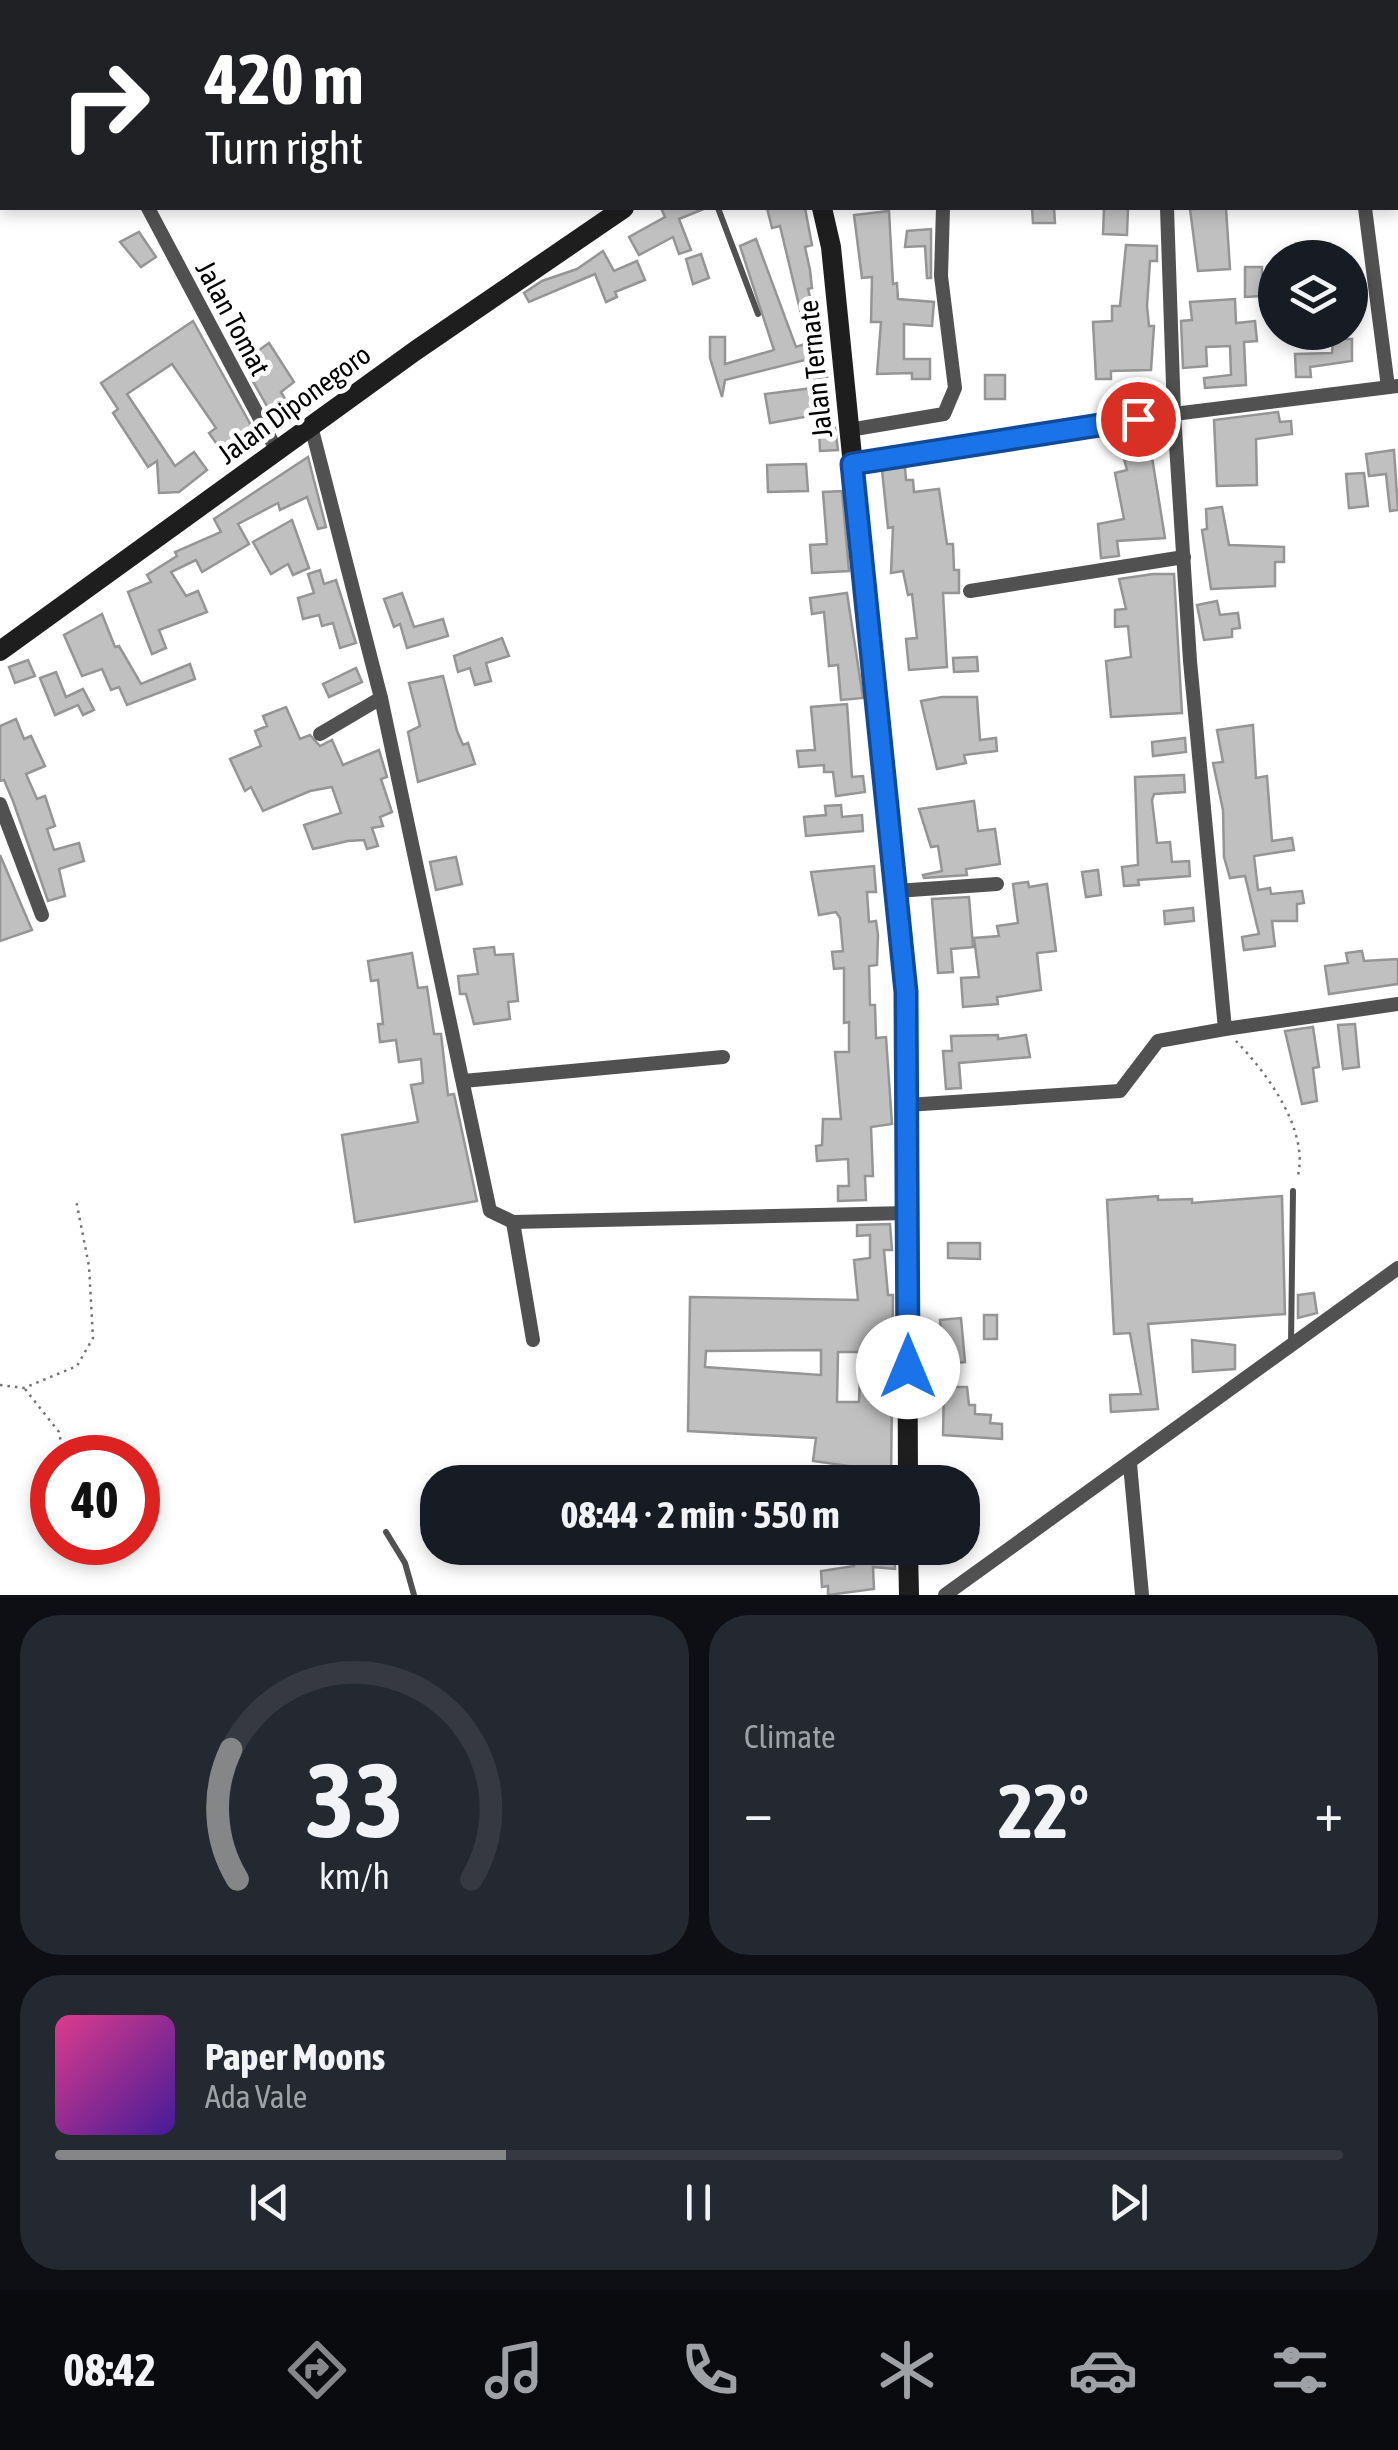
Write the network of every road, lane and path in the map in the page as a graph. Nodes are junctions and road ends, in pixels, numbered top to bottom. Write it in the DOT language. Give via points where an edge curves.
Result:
graph roads {
  1 [pos="149,210"];
  2 [pos="621,210"];
  3 [pos="719,210"];
  4 [pos="822,210"];
  5 [pos="943,210"];
  6 [pos="1167,210"];
  7 [pos="1365,210"];
  8 [pos="758,314"];
  9 [pos="1393,387"];
  10 [pos="1174,414"];
  11 [pos="311,426"];
  12 [pos="849,430"];
  13 [pos="276,451"];
  14 [pos="852,464"];
  15 [pos="1184,558"];
  16 [pos="970,591"];
  17 [pos="0,651"];
  18 [pos="382,698"];
  19 [pos="320,734"];
  20 [pos="0,804"];
  21 [pos="997,884"];
  22 [pos="896,891"];
  23 [pos="42,915"];
  24 [pos="1398,1004"];
  25 [pos="1224,1029"];
  26 [pos="723,1057"];
  27 [pos="463,1080"];
  28 [pos="907,1105"];
  29 [pos="1293,1191"];
  30 [pos="76,1200"];
  31 [pos="907,1212"];
  32 [pos="513,1222"];
  33 [pos="1398,1268"];
  34 [pos="533,1340"];
  35 [pos="1291,1347"];
  36 [pos="0,1385"];
  37 [pos="24,1388"];
  38 [pos="60,1435"];
  39 [pos="1130,1464"];
  40 [pos="908,1465"];
  41 [pos="386,1532"];
  42 [pos="908,1565"];
  43 [pos="414,1595"];
  44 [pos="908,1595"];
  45 [pos="944,1595"];
  46 [pos="1142,1595"];
  1 -- 13 [label="street, Jalan Tomat"];
  2 -- 11 [label="street, Jalan Diponegoro"];
  3 -- 8 [label="lane"];
  4 -- 12 [label="street, Jalan Ternate"];
  5 -- 12 [label="street" via="951,404 944,414"];
  6 -- 10 [label="street"];
  7 -- 9 [label="street"];
  9 -- 10 [label="street"];
  10 -- 14 [label="street"];
  10 -- 15 [label="street"];
  11 -- 13 [label="street, Jalan Diponegoro"];
  11 -- 18 [label="street"];
  12 -- 14 [label="street, Jalan Ternate"];
  13 -- 17 [label="street, Jalan Diponegoro"];
  14 -- 22 [label="street, Jalan Ternate"];
  15 -- 16 [label="street"];
  15 -- 25 [label="street"];
  18 -- 19 [label="street"];
  18 -- 27 [label="street"];
  20 -- 23 [label="street"];
  21 -- 22 [label="street"];
  22 -- 28 [label="street, Jalan Ternate"];
  24 -- 25 [label="street"];
  25 -- 28 [label="street" via="1158,1041 1120,1091"];
  25 -- 29 [label="path" via="1258,1065 1288,1115 1298,1147"];
  26 -- 27 [label="street"];
  27 -- 32 [label="street" via="487,1205 494,1216"];
  28 -- 31 [label="street, Jalan Ternate"];
  29 -- 35 [label="lane"];
  30 -- 37 [label="path" via="93,1338 76,1366"];
  31 -- 32 [label="street"];
  31 -- 40 [label="street, Jalan Ternate"];
  32 -- 34 [label="street"];
  33 -- 35 [label="street"];
  35 -- 39 [label="street"];
  36 -- 37 [label="path"];
  37 -- 38 [label="path"];
  39 -- 45 [label="street"];
  39 -- 46 [label="street"];
  41 -- 43 [label="lane" via="406,1562"];
  42 -- 44 [label="street"];
}
